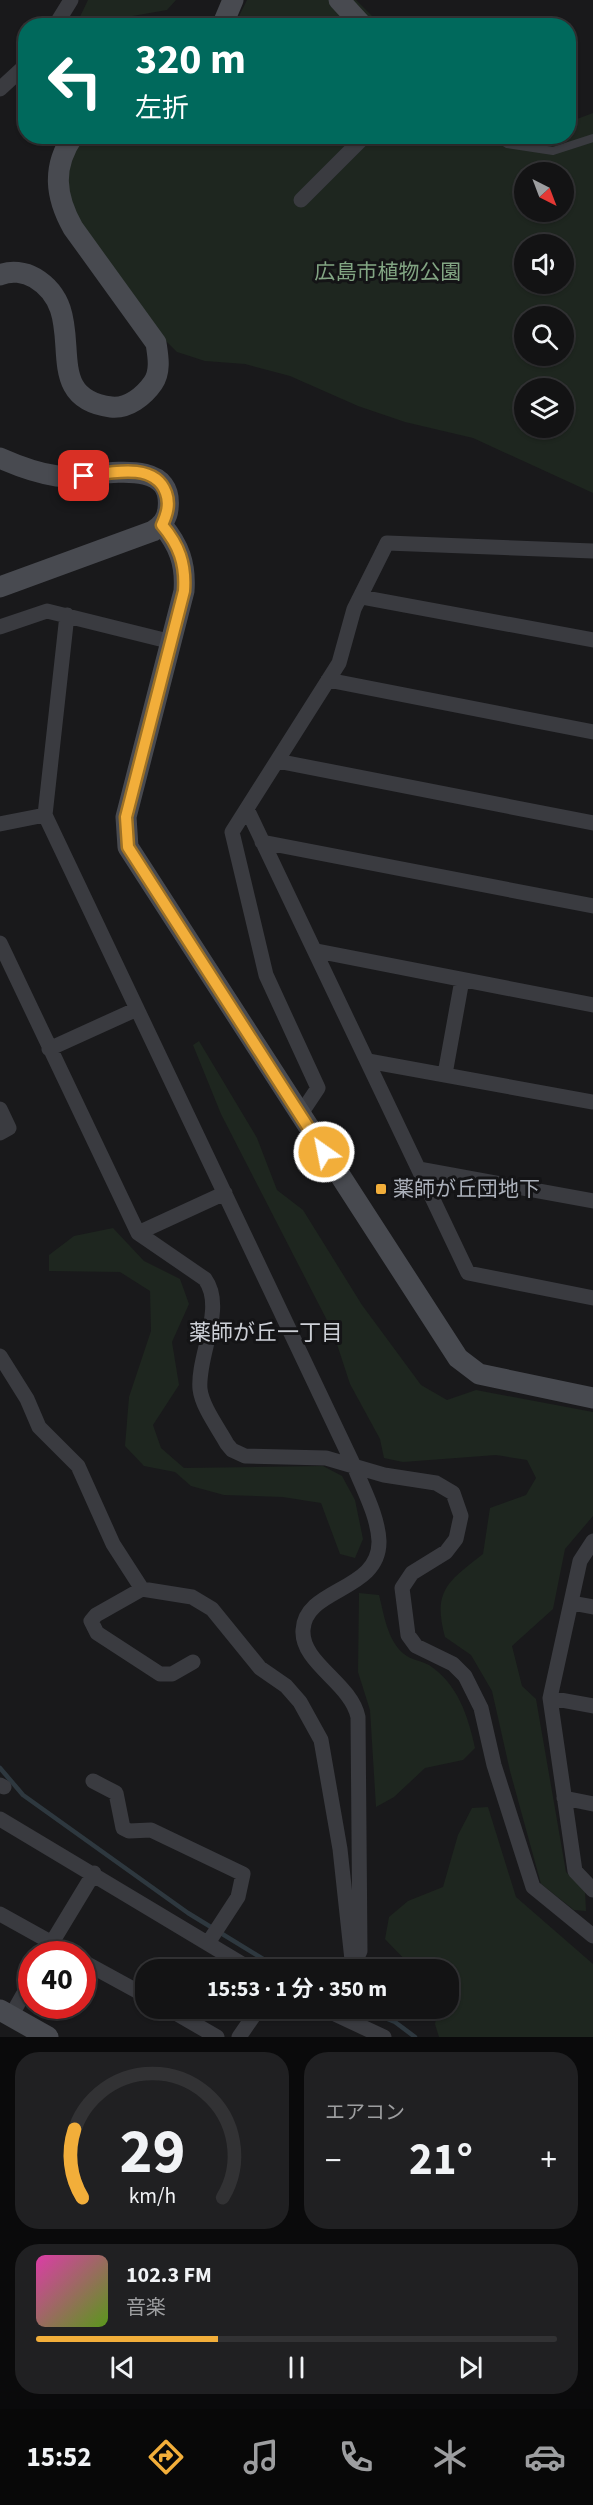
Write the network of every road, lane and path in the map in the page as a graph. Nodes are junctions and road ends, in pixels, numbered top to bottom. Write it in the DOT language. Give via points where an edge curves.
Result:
graph roads {
  1 [pos="70,0"];
  2 [pos="233,0"];
  3 [pos="339,0"];
  4 [pos="60,18"];
  5 [pos="225,18"];
  6 [pos="356,18"];
  7 [pos="18,72"];
  8 [pos="0,89"];
  9 [pos="593,138"];
  10 [pos="68,144"];
  11 [pos="357,144"];
  12 [pos="507,144"];
  13 [pos="575,144"];
  14 [pos="576,144"];
  15 [pos="301,200"];
  16 [pos="0,274"];
  17 [pos="0,458"];
  18 [pos="162,525"];
  19 [pos="593,551"];
  20 [pos="0,587"];
  21 [pos="361,597"];
  22 [pos="67,615"];
  23 [pos="0,627"];
  24 [pos="593,640"];
  25 [pos="172,642"];
  26 [pos="328,680"];
  27 [pos="593,732"];
  28 [pos="277,761"];
  29 [pos="248,809"];
  30 [pos="45,815"];
  31 [pos="593,823"];
  32 [pos="0,824"];
  33 [pos="262,842"];
  34 [pos="593,906"];
  35 [pos="0,943"];
  36 [pos="317,951"];
  37 [pos="462,980"];
  38 [pos="593,1005"];
  39 [pos="137,1009"];
  40 [pos="49,1048"];
  41 [pos="368,1061"];
  42 [pos="445,1074"];
  43 [pos="593,1102"];
  44 [pos="0,1109"];
  45 [pos="300,1115"];
  46 [pos="0,1133"];
  47 [pos="420,1169"];
  48 [pos="225,1193"];
  49 [pos="593,1201"];
  50 [pos="138,1233"];
  51 [pos="593,1298"];
  52 [pos="0,1356"];
  53 [pos="593,1398"];
  54 [pos="354,1466"];
  55 [pos="593,1541"];
  56 [pos="142,1589"];
  57 [pos="572,1603"];
  58 [pos="593,1607"];
  59 [pos="193,1662"];
  60 [pos="550,1698"];
  61 [pos="593,1706"];
  62 [pos="93,1781"];
  63 [pos="564,1798"];
  64 [pos="593,1804"];
  65 [pos="0,1819"];
  66 [pos="94,1873"];
  67 [pos="593,1890"];
  68 [pos="0,1914"];
  69 [pos="593,1936"];
  70 [pos="38,1941"];
  71 [pos="54,1941"];
  72 [pos="210,1941"];
  73 [pos="236,1959"];
  74 [pos="351,1959"];
  75 [pos="356,1959"];
  76 [pos="96,1969"];
  77 [pos="135,1990"];
  78 [pos="18,1998"];
  79 [pos="6,2013"];
  80 [pos="186,2019"];
  81 [pos="251,2019"];
  82 [pos="347,2019"];
  83 [pos="48,2037"];
  84 [pos="217,2037"];
  85 [pos="239,2037"];
  86 [pos="384,2037"];
  1 -- 4 [label="street"];
  2 -- 5 [label="street"];
  3 -- 6 [label="street"];
  7 -- 8 [label="street"];
  9 -- 14 [label="lane"];
  10 -- 16 [label="street" via="58,168 62,208 156,343 156,378 146,393 115,408 95,404 79,394 67,364 65,320 58,299 48,285 31,275 7,271"];
  11 -- 15 [label="street"];
  12 -- 13 [label="lane" via="553,151"];
  17 -- 18 [label="street" via="58,476 143,473 165,488 168,506"];
  18 -- 20 [label="street"];
  18 -- 25 [label="street" via="177,545 184,565 184,591"];
  19 -- 21 [label="street" via="387,543"];
  21 -- 24 [label="street"];
  21 -- 26 [label="street" via="354,609 345,649"];
  22 -- 23 [label="street" via="46,611"];
  22 -- 25 [label="street"];
  22 -- 30 [label="street"];
  25 -- 45 [label="street" via="126,817 128,847"];
  26 -- 27 [label="street"];
  26 -- 28 [label="street"];
  28 -- 29 [label="street"];
  28 -- 31 [label="street"];
  29 -- 33 [label="street"];
  29 -- 45 [label="street" via="232,832 266,975 318,1088"];
  30 -- 32 [label="street"];
  30 -- 39 [label="street"];
  33 -- 34 [label="street"];
  33 -- 36 [label="street"];
  35 -- 40 [label="street"];
  36 -- 37 [label="street"];
  36 -- 41 [label="street"];
  37 -- 38 [label="street"];
  37 -- 42 [label="street"];
  39 -- 40 [label="street"];
  39 -- 48 [label="street"];
  40 -- 50 [label="street"];
  41 -- 42 [label="street"];
  41 -- 47 [label="street"];
  42 -- 43 [label="street"];
  44 -- 46 [label="street" via="9,1128"];
  45 -- 53 [label="street" via="458,1358 479,1374"];
  47 -- 49 [label="street"];
  47 -- 51 [label="street" via="468,1273"];
  48 -- 50 [label="street"];
  48 -- 54 [label="street"];
  50 -- 54 [label="street" via="210,1285 213,1301 200,1391 232,1450 245,1455 326,1458"];
  52 -- 56 [label="street" via="39,1427 78,1466 113,1544"];
  54 -- 69 [label="street" via="442,1485 458,1500 461,1524 452,1546 404,1581 401,1595 408,1635 416,1646 453,1664 465,1676 482,1708 494,1765 533,1887"];
  54 -- 75 [label="street" via="378,1531 378,1551 362,1576 311,1609 303,1629 308,1650 350,1695 358,1718 360,1951"];
  55 -- 57 [label="street" via="580,1562"];
  56 -- 59 [label="street" via="96,1615 91,1621 93,1628 160,1674 172,1674"];
  56 -- 74 [label="street" via="192,1597 212,1609 261,1668 300,1702 321,1740 340,1849"];
  57 -- 58 [label="street"];
  57 -- 60 [label="street"];
  60 -- 61 [label="street"];
  60 -- 63 [label="street"];
  62 -- 72 [label="street" via="116,1793 123,1828 151,1830 243,1874 238,1897"];
  63 -- 64 [label="street"];
  63 -- 67 [label="street" via="576,1871"];
  65 -- 66 [label="street"];
  66 -- 71 [label="street"];
  66 -- 72 [label="street"];
  68 -- 70 [label="street"];
  72 -- 73 [label="street"];
  76 -- 77 [label="street"];
  78 -- 79 [label="street"];
  79 -- 83 [label="street"];
  80 -- 84 [label="street"];
  81 -- 85 [label="street"];
  82 -- 86 [label="street"];
}
